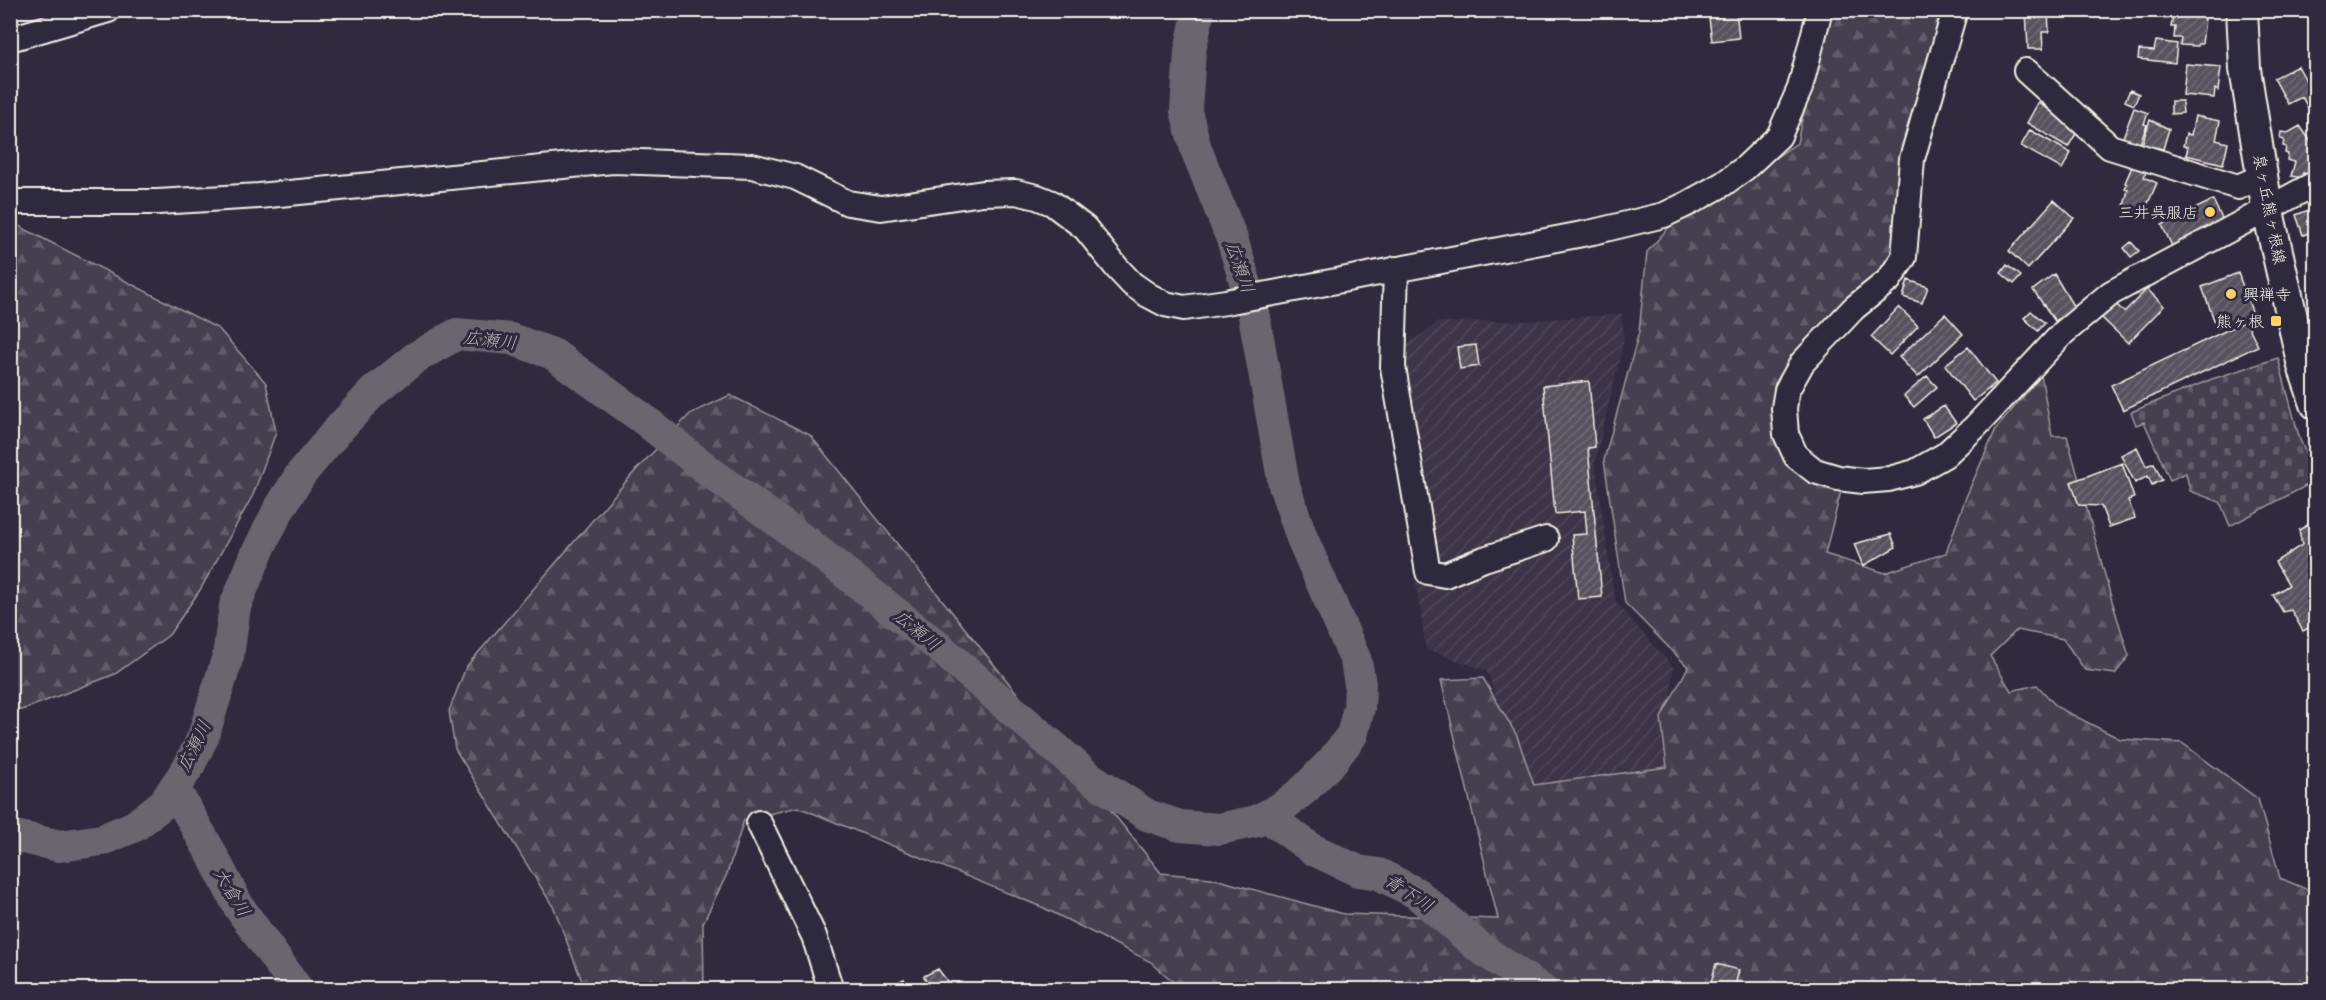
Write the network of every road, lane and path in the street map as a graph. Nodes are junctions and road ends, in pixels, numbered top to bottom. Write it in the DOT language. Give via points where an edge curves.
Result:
graph roads {
  1 [pos="108,10"];
  2 [pos="1820,10"];
  3 [pos="1955,10"];
  4 [pos="2242,10"];
  5 [pos="10,39"];
  6 [pos="2026,71"];
  7 [pos="2263,176"];
  8 [pos="2316,183"];
  9 [pos="10,202"];
  10 [pos="2267,207"];
  11 [pos="1396,269"];
  12 [pos="2316,404"];
  13 [pos="1546,539"];
  14 [pos="759,823"];
  15 [pos="831,990"];
  1 -- 5 [label="street"];
  2 -- 11 [label="street" via="1800,88 1779,136 1723,184 1664,215 1632,224"];
  3 -- 10 [label="street" via="1912,159 1904,257 1890,280 1854,308 1802,363 1787,390 1786,434 1796,456 1815,471 1863,481 1889,479 1915,472 1945,455 2063,333 2110,293"];
  4 -- 7 [label="main road, 泉ヶ丘熊ヶ根線" via="2245,69"];
  6 -- 7 [label="street" via="2110,147 2238,187"];
  7 -- 10 [label="main road, 泉ヶ丘熊ヶ根線"];
  8 -- 10 [label="street"];
  9 -- 11 [label="street" via="158,202 259,196 613,161 752,166 795,177 848,203 881,208 983,193 1016,192 1037,197 1085,228 1132,284 1165,304 1184,308"];
  10 -- 12 [label="main road, 泉ヶ丘熊ヶ根線" via="2303,366"];
  11 -- 13 [label="street" via="1394,368 1428,572 1445,575"];
  14 -- 15 [label="street" via="814,936"];
}
